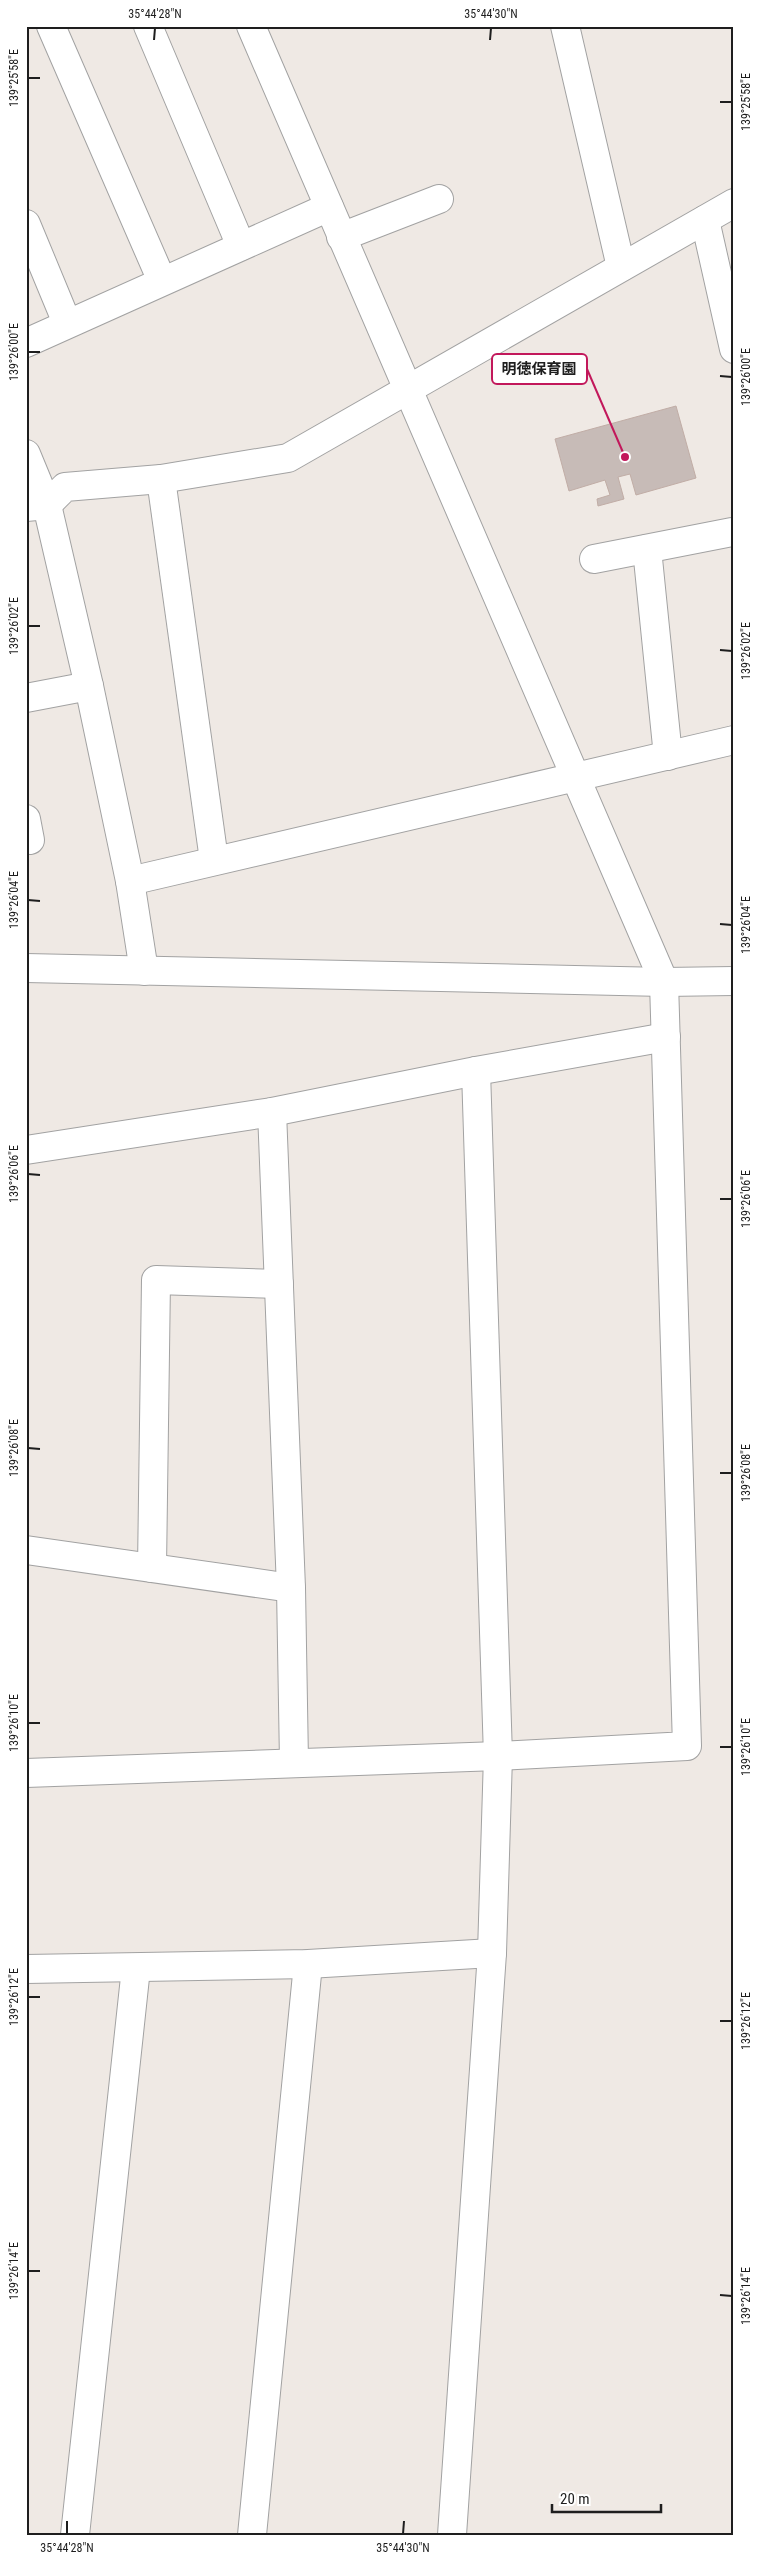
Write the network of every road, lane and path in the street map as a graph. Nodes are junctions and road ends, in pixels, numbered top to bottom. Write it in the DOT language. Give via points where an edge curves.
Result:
graph roads {
  1 [pos="51,26"];
  2 [pos="148,26"];
  3 [pos="251,26"];
  4 [pos="565,26"];
  5 [pos="439,199"];
  6 [pos="734,203"];
  7 [pos="329,207"];
  8 [pos="705,220"];
  9 [pos="26,224"];
  10 [pos="342,237"];
  11 [pos="241,246"];
  12 [pos="621,267"];
  13 [pos="162,281"];
  14 [pos="67,323"];
  15 [pos="26,343"];
  16 [pos="734,349"];
  17 [pos="407,389"];
  18 [pos="26,454"];
  19 [pos="161,479"];
  20 [pos="37,506"];
  21 [pos="732,532"];
  22 [pos="646,549"];
  23 [pos="594,559"];
  24 [pos="88,686"];
  25 [pos="26,698"];
  26 [pos="734,740"];
  27 [pos="668,756"];
  28 [pos="575,777"];
  29 [pos="214,860"];
  30 [pos="130,881"];
  31 [pos="26,968"];
  32 [pos="144,971"];
  33 [pos="734,981"];
  34 [pos="664,982"];
  35 [pos="666,1037"];
  36 [pos="476,1071"];
  37 [pos="272,1112"];
  38 [pos="26,1150"];
  39 [pos="280,1284"];
  40 [pos="26,1550"];
  41 [pos="152,1568"];
  42 [pos="291,1588"];
  43 [pos="498,1756"];
  44 [pos="294,1762"];
  45 [pos="26,1773"];
  46 [pos="492,1954"];
  47 [pos="308,1964"];
  48 [pos="136,1968"];
  49 [pos="26,1969"];
  50 [pos="75,2535"];
  51 [pos="252,2535"];
  52 [pos="452,2535"];
  1 -- 13 [label="street"];
  2 -- 11 [label="street"];
  3 -- 7 [label="street"];
  4 -- 12 [label="street"];
  5 -- 10 [label="street"];
  6 -- 8 [label="street"];
  7 -- 10 [label="street"];
  7 -- 11 [label="street"];
  8 -- 12 [label="street"];
  8 -- 16 [label="street"];
  9 -- 14 [label="street"];
  10 -- 17 [label="street"];
  11 -- 13 [label="street"];
  12 -- 17 [label="street"];
  13 -- 14 [label="street"];
  14 -- 15 [label="street"];
  17 -- 19 [label="street" via="288,458"];
  17 -- 28 [label="street"];
  18 -- 20 [label="street"];
  19 -- 20 [label="street" via="65,487"];
  19 -- 29 [label="street"];
  20 -- 24 [label="street"];
  21 -- 22 [label="street"];
  22 -- 23 [label="street"];
  22 -- 27 [label="street"];
  24 -- 25 [label="street"];
  24 -- 30 [label="street"];
  26 -- 27 [label="street"];
  27 -- 28 [label="street"];
  28 -- 29 [label="street"];
  28 -- 34 [label="street"];
  29 -- 30 [label="street"];
  30 -- 32 [label="street"];
  31 -- 32 [label="street"];
  32 -- 34 [label="street"];
  33 -- 34 [label="street"];
  34 -- 35 [label="street"];
  35 -- 36 [label="street"];
  35 -- 43 [label="street" via="687,1746"];
  36 -- 37 [label="street"];
  36 -- 43 [label="street"];
  37 -- 38 [label="street"];
  37 -- 39 [label="street"];
  39 -- 41 [label="street" via="156,1280"];
  39 -- 42 [label="street"];
  40 -- 41 [label="street"];
  41 -- 42 [label="street"];
  42 -- 44 [label="street"];
  43 -- 44 [label="street"];
  43 -- 46 [label="street"];
  44 -- 45 [label="street"];
  46 -- 47 [label="street"];
  46 -- 52 [label="street"];
  47 -- 48 [label="street"];
  47 -- 51 [label="street"];
  48 -- 49 [label="street"];
  48 -- 50 [label="street"];
}
